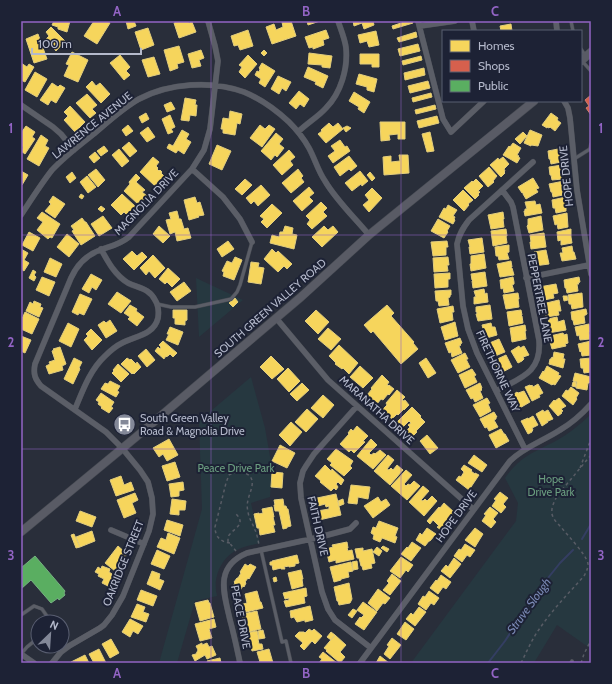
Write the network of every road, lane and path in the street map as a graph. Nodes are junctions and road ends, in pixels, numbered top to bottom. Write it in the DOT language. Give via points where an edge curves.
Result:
graph roads {
  1 [pos="208,21"];
  2 [pos="338,21"];
  3 [pos="455,21"];
  4 [pos="419,24"];
  5 [pos="585,57"];
  6 [pos="591,71"];
  7 [pos="215,86"];
  8 [pos="483,102"];
  9 [pos="533,102"];
  10 [pos="565,102"];
  11 [pos="21,105"];
  12 [pos="298,132"];
  13 [pos="591,144"];
  14 [pos="74,150"];
  15 [pos="574,159"];
  16 [pos="533,162"];
  17 [pos="192,169"];
  18 [pos="502,190"];
  19 [pos="22,211"];
  20 [pos="369,235"];
  21 [pos="252,242"];
  22 [pos="101,249"];
  23 [pos="589,265"];
  24 [pos="591,274"];
  25 [pos="526,278"];
  26 [pos="157,304"];
  27 [pos="276,318"];
  28 [pos="496,391"];
  29 [pos="591,404"];
  30 [pos="357,406"];
  31 [pos="75,409"];
  32 [pos="591,439"];
  33 [pos="122,448"];
  34 [pos="525,449"];
  35 [pos="591,455"];
  36 [pos="579,470"];
  37 [pos="473,509"];
  38 [pos="236,514"];
  39 [pos="356,523"];
  40 [pos="111,530"];
  41 [pos="21,532"];
  42 [pos="310,539"];
  43 [pos="230,543"];
  44 [pos="144,544"];
  45 [pos="236,550"];
  46 [pos="261,550"];
  47 [pos="587,560"];
  48 [pos="591,560"];
  49 [pos="45,614"];
  50 [pos="21,616"];
  51 [pos="591,640"];
  52 [pos="30,645"];
  53 [pos="371,648"];
  54 [pos="21,654"];
  55 [pos="34,663"];
  56 [pos="52,663"];
  57 [pos="240,663"];
  58 [pos="290,663"];
  59 [pos="360,663"];
  60 [pos="521,663"];
  61 [pos="581,663"];
  1 -- 7 [label="street, MAGNOLIA DRIVE" via="218,61"];
  2 -- 12 [label="street" via="346,55 344,74 329,105"];
  3 -- 4 [label="street"];
  4 -- 8 [label="street" via="443,119 451,132"];
  5 -- 6 [label="lane"];
  7 -- 12 [label="street, LAWRENCE AVENUE" via="244,92 260,100 282,115"];
  7 -- 14 [label="street, LAWRENCE AVENUE" via="184,85 145,96 131,104"];
  7 -- 17 [label="street, MAGNOLIA DRIVE" via="210,129 204,150"];
  9 -- 20 [label="main road, SOUTH GREEN VALLEY ROAD"];
  10 -- 15 [label="street, HOPE DRIVE" via="570,118"];
  11 -- 14 [label="street" via="53,126"];
  12 -- 20 [label="street, LAWRENCE AVENUE" via="325,181"];
  13 -- 15 [label="lane" via="590,149"];
  14 -- 19 [label="street, LAWRENCE AVENUE" via="52,170"];
  15 -- 23 [label="street, HOPE DRIVE"];
  16 -- 18 [label="street, FIRETHORNE WAY"];
  17 -- 21 [label="street" via="223,197 240,219"];
  17 -- 22 [label="street, MAGNOLIA DRIVE" via="129,237 119,244"];
  18 -- 25 [label="street, PEPPERTREE LANE" via="513,207"];
  18 -- 28 [label="street, FIRETHORNE WAY" via="469,220 457,244 463,306 468,329"];
  20 -- 27 [label="main road, SOUTH GREEN VALLEY ROAD"];
  21 -- 26 [label="lane" via="240,285 230,299 195,307"];
  22 -- 26 [label="street" via="117,274 127,282 148,291"];
  22 -- 31 [label="street, MAGNOLIA DRIVE" via="84,259 74,272 34,369 35,378 41,386"];
  23 -- 24 [label="street, HOPE DRIVE"];
  23 -- 25 [label="street"];
  25 -- 28 [label="street, PEPPERTREE LANE" via="539,340 539,354 528,373"];
  26 -- 31 [label="street" via="159,311 153,328 122,343 105,356 93,370"];
  27 -- 30 [label="street, MARANATHA DRIVE" via="321,373"];
  27 -- 33 [label="main road, SOUTH GREEN VALLEY ROAD"];
  28 -- 34 [label="street, FIRETHORNE WAY"];
  29 -- 34 [label="street, HOPE DRIVE" via="560,430"];
  30 -- 37 [label="street, MARANATHA DRIVE"];
  30 -- 42 [label="street, FAITH DRIVE" via="314,454 303,471 300,490"];
  31 -- 33 [label="street, MAGNOLIA DRIVE" via="106,432"];
  32 -- 36 [label="path"];
  33 -- 41 [label="main road, SOUTH GREEN VALLEY ROAD"];
  33 -- 44 [label="street, OAKRIDGE STREET" via="148,482 151,492 152,520"];
  34 -- 37 [label="street, HOPE DRIVE" via="510,461"];
  35 -- 36 [label="path"];
  36 -- 47 [label="path" via="555,500 552,515"];
  37 -- 53 [label="street, HOPE DRIVE"];
  38 -- 43 [label="path" via="240,522 229,536"];
  39 -- 42 [label="street, PEACE DRIVE" via="350,529"];
  40 -- 44 [label="street"];
  42 -- 46 [label="street, PEACE DRIVE"];
  42 -- 53 [label="street, FAITH DRIVE" via="328,609 335,620"];
  43 -- 45 [label="path"];
  43 -- 46 [label="path" via="220,540 215,533 215,526 229,475 242,472 249,476 252,482 247,508"];
  44 -- 56 [label="street, OAKRIDGE STREET" via="121,601 109,620 73,642"];
  46 -- 57 [label="street, PEACE DRIVE" via="237,559 230,566 224,580 224,596"];
  46 -- 58 [label="lane" via="282,642 286,641"];
  47 -- 48 [label="path"];
  47 -- 60 [label="path" via="588,568 584,576 540,628"];
  49 -- 50 [label="lane" via="42,609 34,606"];
  51 -- 61 [label="path"];
  52 -- 54 [label="lane"];
  53 -- 59 [label="street, HOPE DRIVE"];
  54 -- 55 [label="street"];
}
